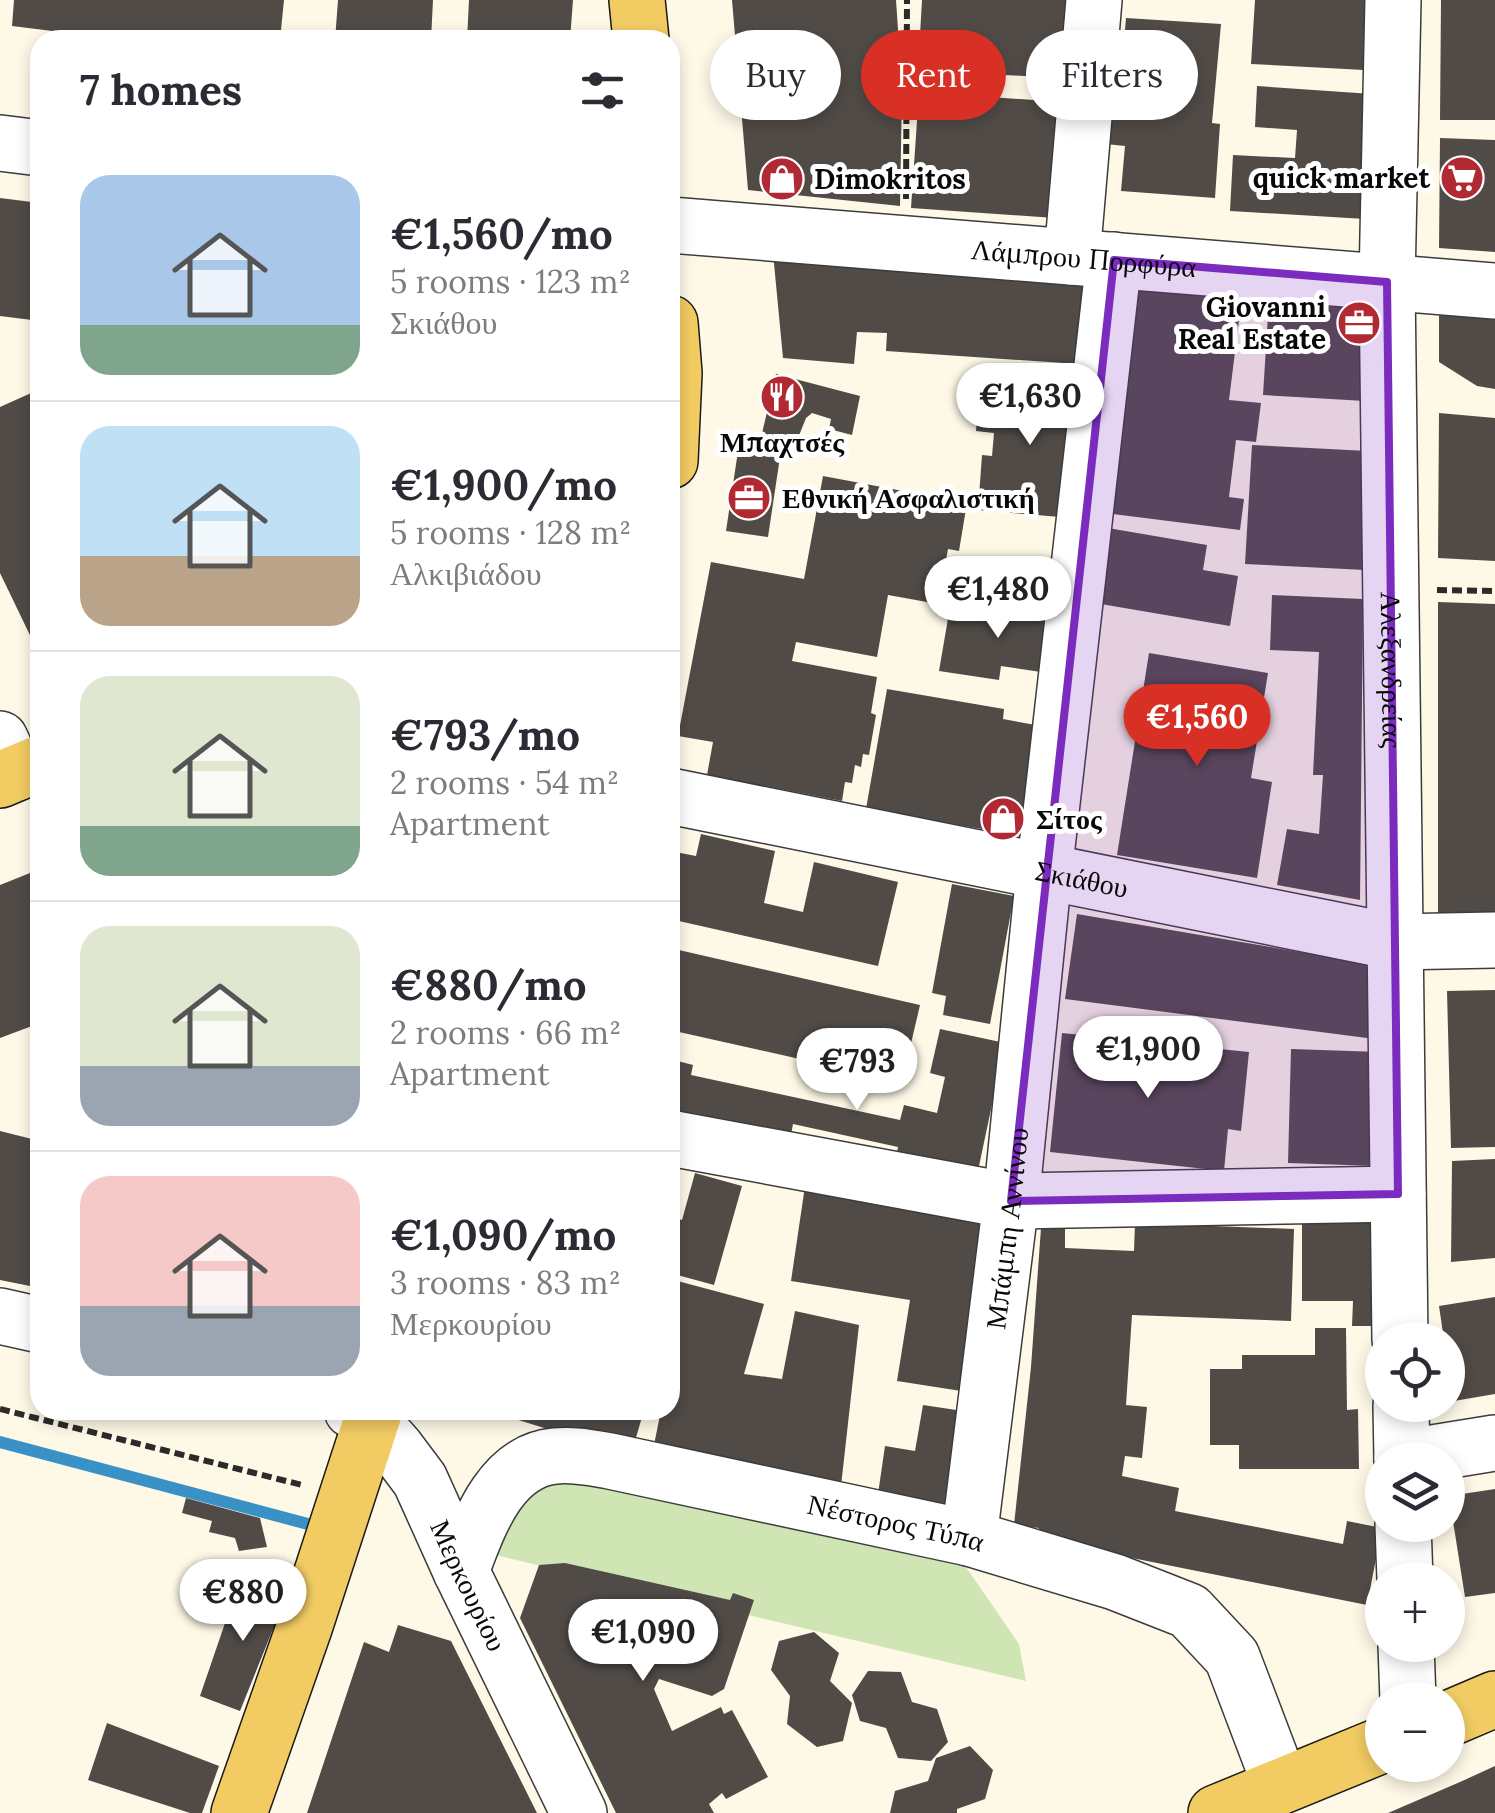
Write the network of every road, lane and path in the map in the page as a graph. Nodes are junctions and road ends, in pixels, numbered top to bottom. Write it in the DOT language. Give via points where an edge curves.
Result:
graph roads {
  1 [pos="636,0"];
  2 [pos="907,0"];
  3 [pos="1094,0"];
  4 [pos="1393,0"];
  5 [pos="640,30"];
  6 [pos="0,143"];
  7 [pos="30,147"];
  8 [pos="680,225"];
  9 [pos="906,243"];
  10 [pos="1093,259"];
  11 [pos="1387,282"];
  12 [pos="1495,291"];
  13 [pos="680,798"];
  14 [pos="1044,873"];
  15 [pos="1495,940"];
  16 [pos="1395,942"];
  17 [pos="680,1140"];
  18 [pos="1398,1194"];
  19 [pos="1011,1201"];
  20 [pos="0,1316"];
  21 [pos="30,1322"];
  22 [pos="1400,1322"];
  23 [pos="0,1409"];
  24 [pos="30,1417"];
  25 [pos="43,1420"];
  26 [pos="365,1420"];
  27 [pos="371,1420"];
  28 [pos="1495,1443"];
  29 [pos="1465,1448"];
  30 [pos="346,1498"];
  31 [pos="968,1538"];
  32 [pos="461,1571"];
  33 [pos="1495,1700"];
  34 [pos="1465,1712"];
  35 [pos="1365,1753"];
  36 [pos="1281,1786"];
  37 [pos="239,1813"];
  38 [pos="579,1813"];
  39 [pos="1216,1813"];
  1 -- 5 [label="main road"];
  2 -- 9 [label="path"];
  3 -- 10 [label="street, Μπάμπη Αννίνου"];
  4 -- 11 [label="street, Αλεξανδρείας"];
  6 -- 7 [label="street"];
  8 -- 9 [label="street, Λάμπρου Πορφύρα"];
  9 -- 10 [label="street, Λάμπρου Πορφύρα"];
  10 -- 11 [label="street, Λάμπρου Πορφύρα"];
  10 -- 14 [label="street, Μπάμπη Αννίνου"];
  11 -- 12 [label="street, Λάμπρου Πορφύρα"];
  11 -- 16 [label="street, Αλεξανδρείας"];
  13 -- 14 [label="street, Σκιάθου"];
  14 -- 16 [label="street, Σκιάθου"];
  14 -- 19 [label="street, Μπάμπη Αννίνου"];
  15 -- 16 [label="street, Σκιάθου"];
  16 -- 18 [label="street, Αλεξανδρείας"];
  17 -- 19 [label="street"];
  18 -- 19 [label="street"];
  18 -- 22 [label="street, Αλεξανδρείας"];
  19 -- 31 [label="street, Μπάμπη Αννίνου"];
  20 -- 21 [label="street"];
  23 -- 24 [label="path"];
  25 -- 30 [label="path"];
  26 -- 30 [label="main road"];
  27 -- 32 [label="street, Μερκουρίου" via="420,1480"];
  28 -- 29 [label="street"];
  30 -- 37 [label="main road"];
  31 -- 32 [label="street, Νέστορος Τύπα" via="610,1461 554,1456 510,1477 483,1517"];
  31 -- 36 [label="street, Νέστορος Τύπα" via="1189,1612 1232,1657"];
  32 -- 38 [label="street, Μερκουρίου"];
  33 -- 34 [label="main road"];
  35 -- 36 [label="main road"];
  36 -- 39 [label="main road"];
}
